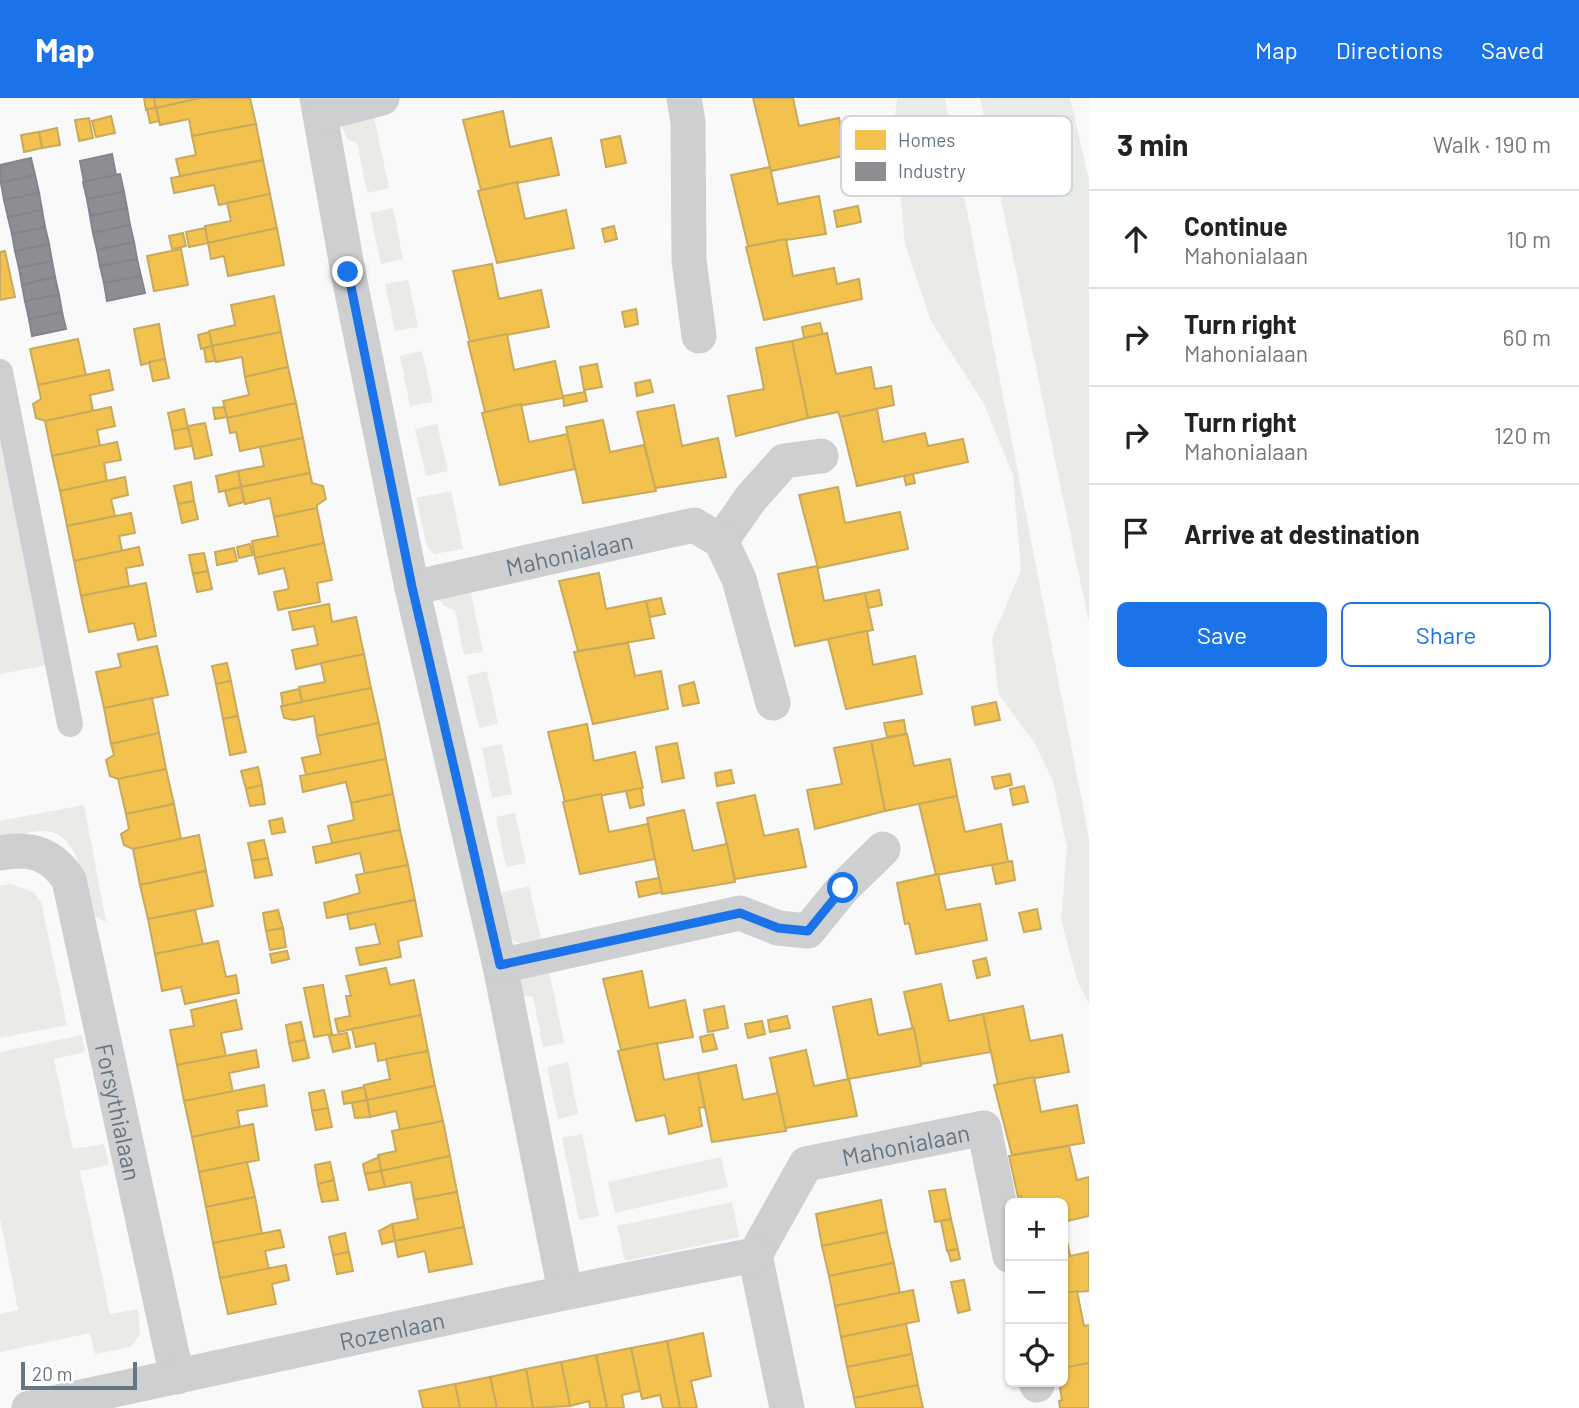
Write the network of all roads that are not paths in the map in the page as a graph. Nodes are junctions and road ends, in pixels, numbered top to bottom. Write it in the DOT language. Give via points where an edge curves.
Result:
graph roads {
  1 [pos="382,98"];
  2 [pos="684,98"];
  3 [pos="318,106"];
  4 [pos="699,336"];
  5 [pos="0,372"];
  6 [pos="821,456"];
  7 [pos="721,541"];
  8 [pos="412,587"];
  9 [pos="773,703"];
  10 [pos="70,724"];
  11 [pos="883,849"];
  12 [pos="0,853"];
  13 [pos="500,965"];
  14 [pos="1005,1231"];
  15 [pos="755,1255"];
  16 [pos="565,1291"];
  17 [pos="177,1377"];
  18 [pos="29,1408"];
  19 [pos="787,1408"];
  1 -- 3 [label="street"];
  2 -- 4 [label="street" via="689,260"];
  3 -- 8 [label="street"];
  5 -- 10 [label="street"];
  6 -- 7 [label="street" via="784,461"];
  7 -- 8 [label="street, Mahonialaan" via="694,525"];
  7 -- 9 [label="street" via="739,579"];
  8 -- 13 [label="street"];
  11 -- 13 [label="street" via="808,931 778,928 740,913"];
  12 -- 17 [label="street, Forsythialaan" via="29,850 45,855 60,866 71,889"];
  13 -- 16 [label="street"];
  14 -- 15 [label="street, Mahonialaan" via="984,1128 806,1164"];
  15 -- 16 [label="street, Rozenlaan"];
  15 -- 19 [label="street"];
  16 -- 17 [label="street, Rozenlaan"];
  17 -- 18 [label="street, Rozenlaan"];
}
